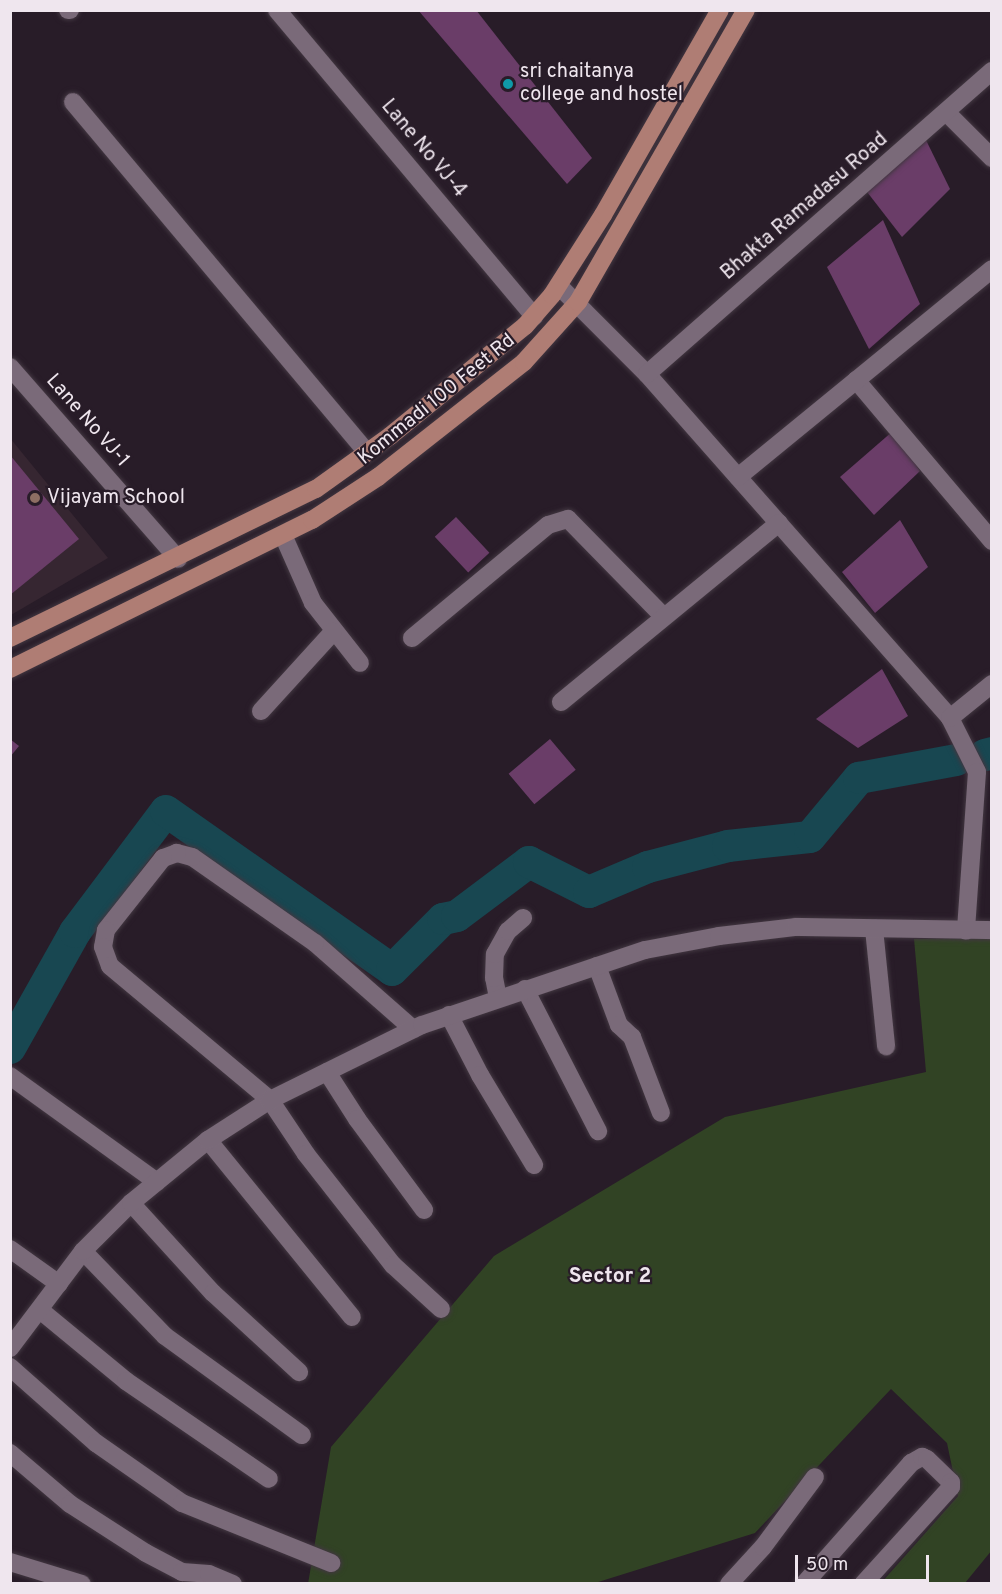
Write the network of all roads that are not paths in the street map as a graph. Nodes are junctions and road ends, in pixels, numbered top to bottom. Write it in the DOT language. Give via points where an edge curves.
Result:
graph roads {
  1 [pos="277,10"];
  2 [pos="720,10"];
  3 [pos="746,10"];
  4 [pos="992,71"];
  5 [pos="73,102"];
  6 [pos="948,113"];
  7 [pos="992,158"];
  8 [pos="992,269"];
  9 [pos="559,286"];
  10 [pos="578,302"];
  11 [pos="534,316"];
  12 [pos="10,367"];
  13 [pos="648,374"];
  14 [pos="856,380"];
  15 [pos="367,452"];
  16 [pos="738,477"];
  17 [pos="779,523"];
  18 [pos="283,536"];
  19 [pos="992,541"];
  20 [pos="178,559"];
  21 [pos="664,617"];
  22 [pos="333,632"];
  23 [pos="10,638"];
  24 [pos="412,639"];
  25 [pos="360,663"];
  26 [pos="10,669"];
  27 [pos="992,684"];
  28 [pos="561,702"];
  29 [pos="261,711"];
  30 [pos="950,718"];
  31 [pos="523,918"];
  32 [pos="874,929"];
  33 [pos="992,930"];
  34 [pos="966,931"];
  35 [pos="597,966"];
  36 [pos="525,989"];
  37 [pos="498,998"];
  38 [pos="449,1015"];
  39 [pos="413,1029"];
  40 [pos="886,1046"];
  41 [pos="327,1072"];
  42 [pos="10,1076"];
  43 [pos="270,1100"];
  44 [pos="661,1113"];
  45 [pos="598,1131"];
  46 [pos="208,1140"];
  47 [pos="534,1165"];
  48 [pos="157,1182"];
  49 [pos="131,1203"];
  50 [pos="424,1210"];
  51 [pos="10,1249"];
  52 [pos="83,1251"];
  53 [pos="59,1284"];
  54 [pos="441,1309"];
  55 [pos="40,1310"];
  56 [pos="352,1317"];
  57 [pos="10,1348"];
  58 [pos="10,1366"];
  59 [pos="299,1372"];
  60 [pos="302,1435"];
  61 [pos="10,1454"];
  62 [pos="815,1477"];
  63 [pos="269,1479"];
  64 [pos="10,1562"];
  65 [pos="331,1563"];
  66 [pos="82,1584"];
  67 [pos="233,1584"];
  68 [pos="729,1584"];
  69 [pos="804,1584"];
  70 [pos="863,1584"];
  1 -- 11 [label="street, Lane No VJ-4"];
  2 -- 9 [label="main road, Kommadi 100 Feet Rd"];
  3 -- 10 [label="main road, Kommadi 100 Feet Rd"];
  4 -- 6 [label="street, Bhakta Ramadasu Road"];
  5 -- 15 [label="street"];
  6 -- 7 [label="street"];
  6 -- 13 [label="street, Bhakta Ramadasu Road"];
  8 -- 14 [label="street"];
  9 -- 10 [label="street"];
  9 -- 11 [label="main road, Kommadi 100 Feet Rd"];
  10 -- 13 [label="street"];
  10 -- 18 [label="main road, Kommadi 100 Feet Rd" via="545,341 489,392 344,501"];
  11 -- 15 [label="main road, Kommadi 100 Feet Rd"];
  12 -- 20 [label="street, Lane No VJ-1"];
  13 -- 16 [label="street"];
  14 -- 16 [label="street"];
  14 -- 19 [label="street"];
  15 -- 20 [label="main road, Kommadi 100 Feet Rd" via="284,507"];
  16 -- 17 [label="street"];
  17 -- 21 [label="street"];
  17 -- 30 [label="street"];
  18 -- 22 [label="street" via="313,603"];
  18 -- 26 [label="main road, Kommadi 100 Feet Rd"];
  20 -- 23 [label="main road, Kommadi 100 Feet Rd"];
  21 -- 24 [label="street" via="568,519 548,525"];
  21 -- 28 [label="street"];
  22 -- 25 [label="street"];
  22 -- 29 [label="street"];
  27 -- 30 [label="street"];
  30 -- 34 [label="street" via="977,772"];
  31 -- 37 [label="street" via="508,931 495,954"];
  32 -- 34 [label="street"];
  32 -- 35 [label="street" via="796,927 719,936 645,950"];
  32 -- 40 [label="street"];
  33 -- 34 [label="street"];
  35 -- 36 [label="street"];
  35 -- 44 [label="street" via="620,1025 632,1037"];
  36 -- 37 [label="street"];
  36 -- 45 [label="street"];
  37 -- 38 [label="street"];
  38 -- 39 [label="street"];
  38 -- 47 [label="street"];
  39 -- 41 [label="street"];
  39 -- 43 [label="street" via="315,943 192,856 177,853 163,858 106,930 103,947 110,966"];
  41 -- 43 [label="street"];
  41 -- 50 [label="street"];
  42 -- 48 [label="street"];
  43 -- 46 [label="street"];
  43 -- 54 [label="street" via="306,1154 386,1255"];
  46 -- 48 [label="street"];
  46 -- 56 [label="street"];
  48 -- 49 [label="street"];
  49 -- 52 [label="street"];
  49 -- 59 [label="street" via="213,1293"];
  51 -- 53 [label="street"];
  52 -- 53 [label="street"];
  52 -- 60 [label="street" via="165,1336"];
  53 -- 55 [label="street"];
  55 -- 57 [label="street"];
  55 -- 63 [label="street" via="126,1381"];
  58 -- 65 [label="street" via="96,1443 182,1503"];
  61 -- 67 [label="street" via="70,1504 146,1553 182,1572 216,1576"];
  62 -- 68 [label="street"];
  64 -- 66 [label="street"];
  69 -- 70 [label="street" via="911,1462 927,1459 951,1482 951,1487"];
}
